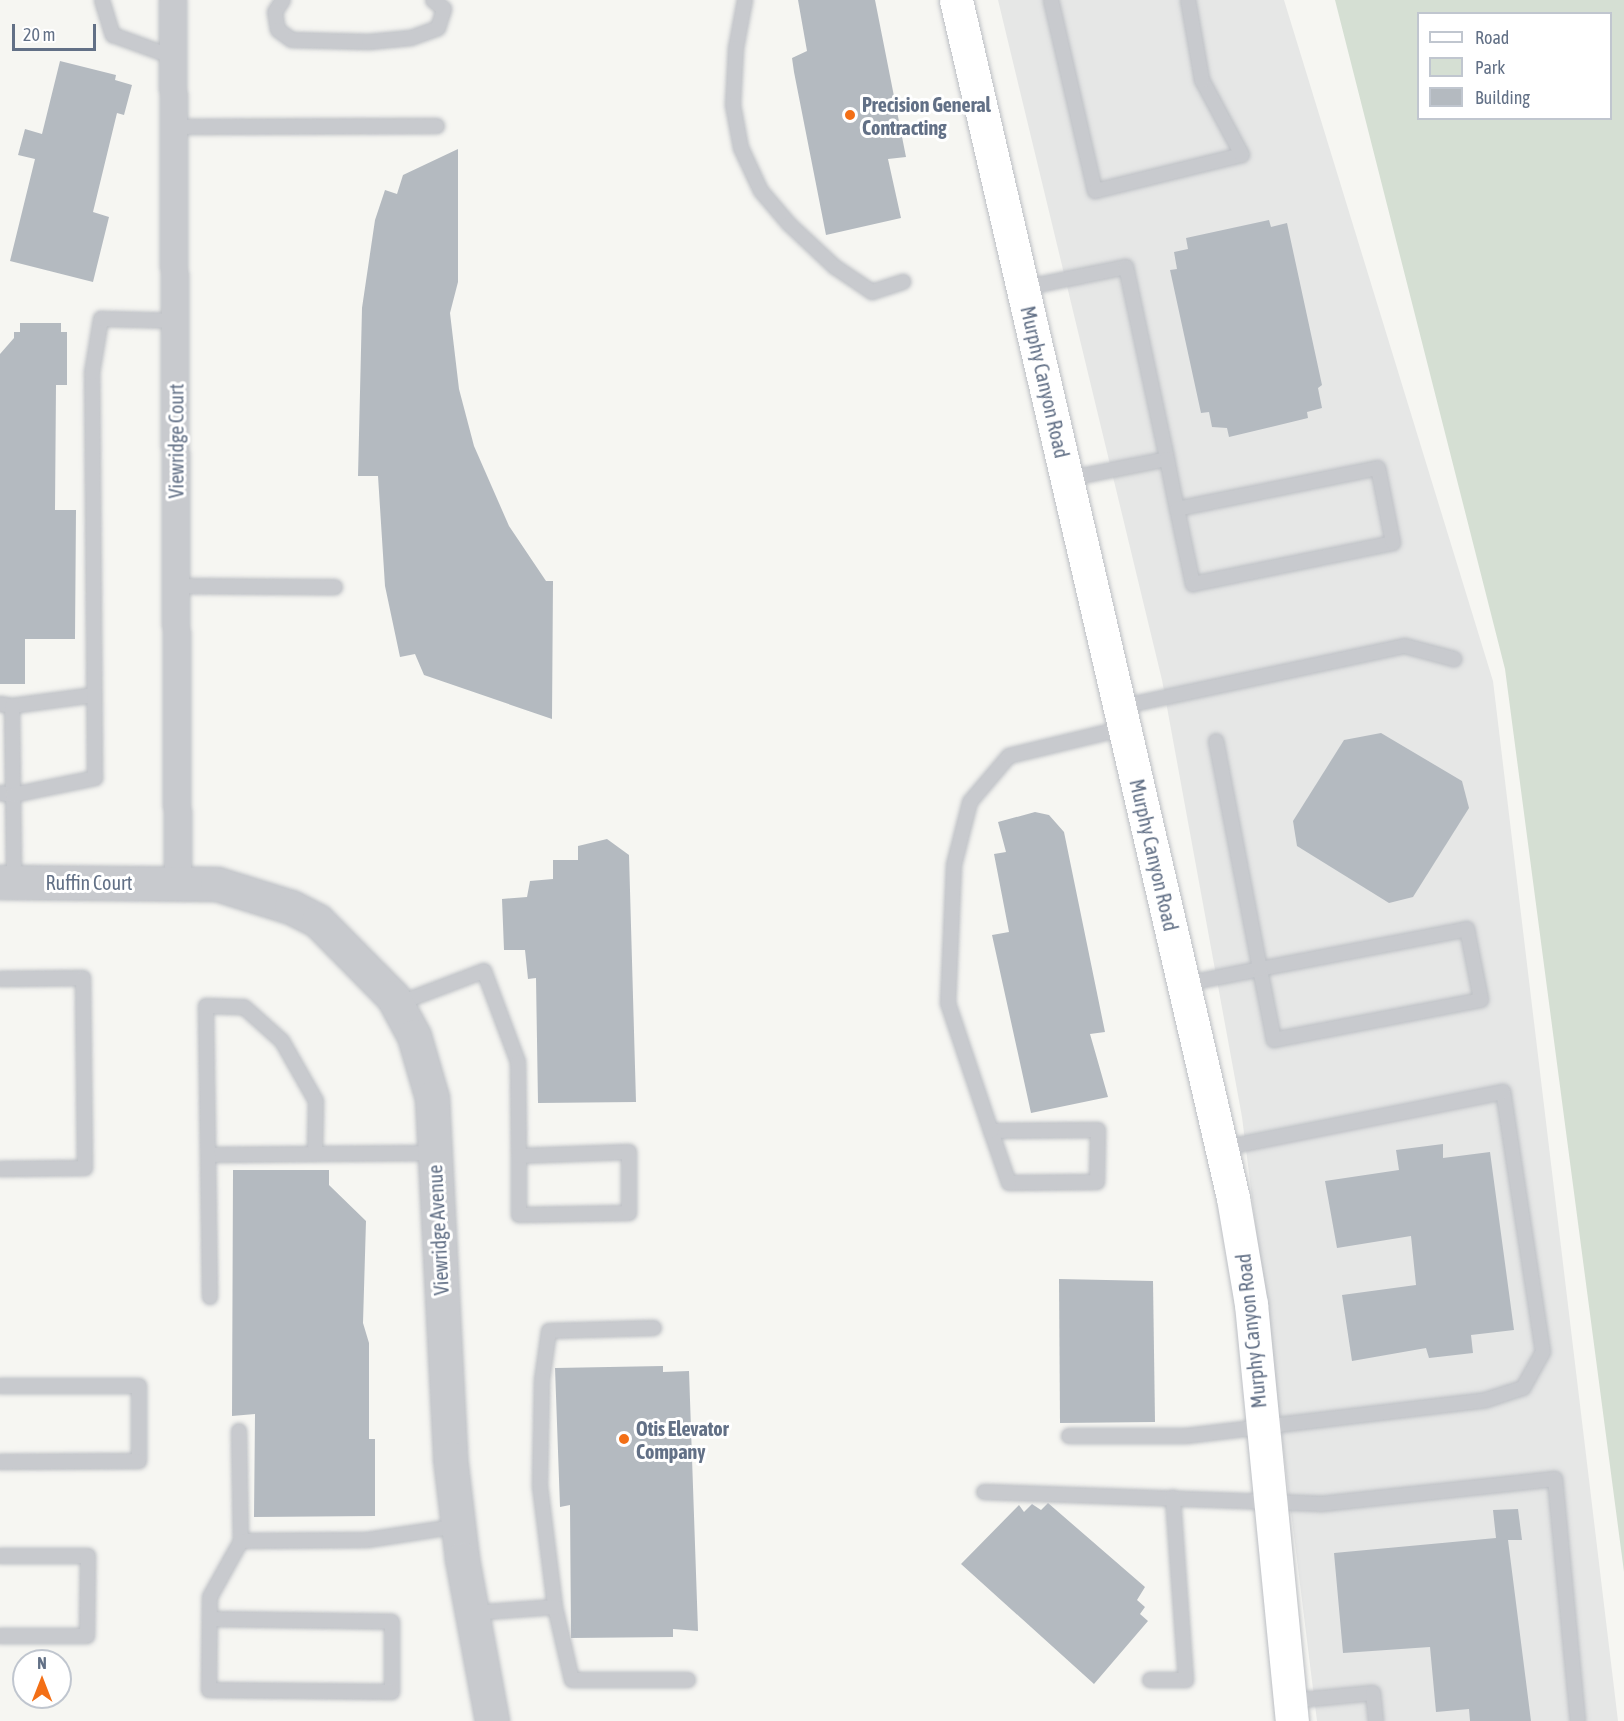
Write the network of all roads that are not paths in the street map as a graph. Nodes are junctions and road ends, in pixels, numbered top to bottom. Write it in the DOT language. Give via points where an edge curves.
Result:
graph roads {
  1 [pos="102,0"];
  2 [pos="173,0"];
  3 [pos="283,0"];
  4 [pos="433,0"];
  5 [pos="745,0"];
  6 [pos="957,0"];
  7 [pos="1051,0"];
  8 [pos="1188,0"];
  9 [pos="173,57"];
  10 [pos="437,126"];
  11 [pos="174,127"];
  12 [pos="903,282"];
  13 [pos="1023,288"];
  14 [pos="175,321"];
  15 [pos="1167,459"];
  16 [pos="1067,479"];
  17 [pos="1177,510"];
  18 [pos="176,586"];
  19 [pos="335,588"];
  20 [pos="1454,659"];
  21 [pos="94,695"];
  22 [pos="6,705"];
  23 [pos="1122,717"];
  24 [pos="1216,741"];
  25 [pos="7,794"];
  26 [pos="7,882"];
  27 [pos="178,882"];
  28 [pos="1260,969"];
  29 [pos="0,979"];
  30 [pos="1184,984"];
  31 [pos="397,1004"];
  32 [pos="991,1131"];
  33 [pos="1222,1148"];
  34 [pos="315,1154"];
  35 [pos="435,1154"];
  36 [pos="210,1155"];
  37 [pos="519,1156"];
  38 [pos="0,1169"];
  39 [pos="210,1297"];
  40 [pos="654,1328"];
  41 [pos="0,1386"];
  42 [pos="1262,1426"];
  43 [pos="239,1431"];
  44 [pos="1069,1436"];
  45 [pos="0,1462"];
  46 [pos="984,1492"];
  47 [pos="1173,1497"];
  48 [pos="1268,1500"];
  49 [pos="458,1526"];
  50 [pos="241,1541"];
  51 [pos="0,1556"];
  52 [pos="555,1607"];
  53 [pos="472,1613"];
  54 [pos="210,1619"];
  55 [pos="0,1636"];
  56 [pos="688,1680"];
  57 [pos="1150,1680"];
  58 [pos="1291,1711"];
  59 [pos="492,1721"];
  60 [pos="1376,1721"];
  61 [pos="1578,1721"];
  1 -- 9 [label="lane" via="113,35"];
  2 -- 9 [label="street, Viewridge Court"];
  3 -- 4 [label="lane" via="275,12 278,30 292,40 369,42 411,38 438,28 444,9"];
  5 -- 12 [label="lane" via="736,48 733,105 741,148 761,190 789,224 835,267 872,292"];
  6 -- 13 [label="main road, Murphy Canyon Road"];
  7 -- 8 [label="lane" via="1095,190 1242,155 1202,80"];
  9 -- 11 [label="street, Viewridge Court"];
  10 -- 11 [label="lane"];
  11 -- 14 [label="street, Viewridge Court"];
  13 -- 15 [label="lane" via="1126,267"];
  13 -- 16 [label="main road, Murphy Canyon Road"];
  14 -- 18 [label="street, Viewridge Court"];
  14 -- 21 [label="lane" via="101,319 92,372"];
  15 -- 16 [label="lane"];
  15 -- 17 [label="lane"];
  16 -- 23 [label="main road, Murphy Canyon Road"];
  17 -- 17 [label="lane" via="1193,584 1393,543 1378,468"];
  18 -- 19 [label="lane"];
  18 -- 27 [label="street, Viewridge Court"];
  20 -- 23 [label="lane" via="1405,646"];
  21 -- 22 [label="lane"];
  21 -- 25 [label="lane" via="95,778"];
  22 -- 25 [label="lane"];
  23 -- 30 [label="main road, Murphy Canyon Road"];
  23 -- 32 [label="lane" via="1009,756 970,802 954,865 948,1003"];
  24 -- 28 [label="lane"];
  25 -- 26 [label="lane"];
  26 -- 27 [label="street, Ruffin Court"];
  27 -- 31 [label="street, Viewridge Avenue" via="217,884 291,907 318,921"];
  28 -- 28 [label="lane" via="1467,929 1481,1000 1274,1040"];
  28 -- 30 [label="lane"];
  29 -- 38 [label="lane" via="83,978 85,1168"];
  30 -- 33 [label="main road, Murphy Canyon Road"];
  31 -- 35 [label="street, Viewridge Avenue" via="414,1036 432,1098"];
  31 -- 37 [label="lane" via="484,970 518,1062"];
  32 -- 32 [label="lane" via="1009,1183 1097,1182 1098,1130"];
  33 -- 42 [label="main road, Murphy Canyon Road" via="1251,1304"];
  33 -- 42 [label="lane" via="1503,1092 1543,1352 1523,1388 1486,1400"];
  34 -- 35 [label="lane"];
  34 -- 36 [label="lane"];
  34 -- 36 [label="lane" via="316,1101 282,1041 244,1007 206,1006"];
  35 -- 49 [label="street, Viewridge Avenue" via="450,1458"];
  36 -- 39 [label="lane"];
  37 -- 37 [label="lane" via="519,1215 629,1213 629,1152"];
  40 -- 52 [label="lane" via="549,1331 542,1380 540,1486"];
  41 -- 45 [label="lane" via="139,1386 139,1461"];
  42 -- 44 [label="lane" via="1186,1436"];
  42 -- 48 [label="main road, Murphy Canyon Road"];
  43 -- 50 [label="lane"];
  46 -- 47 [label="lane"];
  47 -- 48 [label="lane"];
  47 -- 57 [label="lane" via="1186,1680"];
  48 -- 58 [label="main road, Murphy Canyon Road"];
  48 -- 61 [label="lane" via="1321,1504 1555,1479"];
  49 -- 50 [label="lane" via="367,1540"];
  49 -- 53 [label="street, Viewridge Avenue"];
  50 -- 54 [label="lane" via="210,1597"];
  51 -- 55 [label="lane" via="88,1556 87,1636"];
  52 -- 53 [label="lane"];
  52 -- 56 [label="lane" via="572,1680"];
  53 -- 59 [label="street, Viewridge Avenue"];
  54 -- 54 [label="lane" via="209,1690 392,1692 392,1622"];
  58 -- 60 [label="lane" via="1373,1693"];
}
